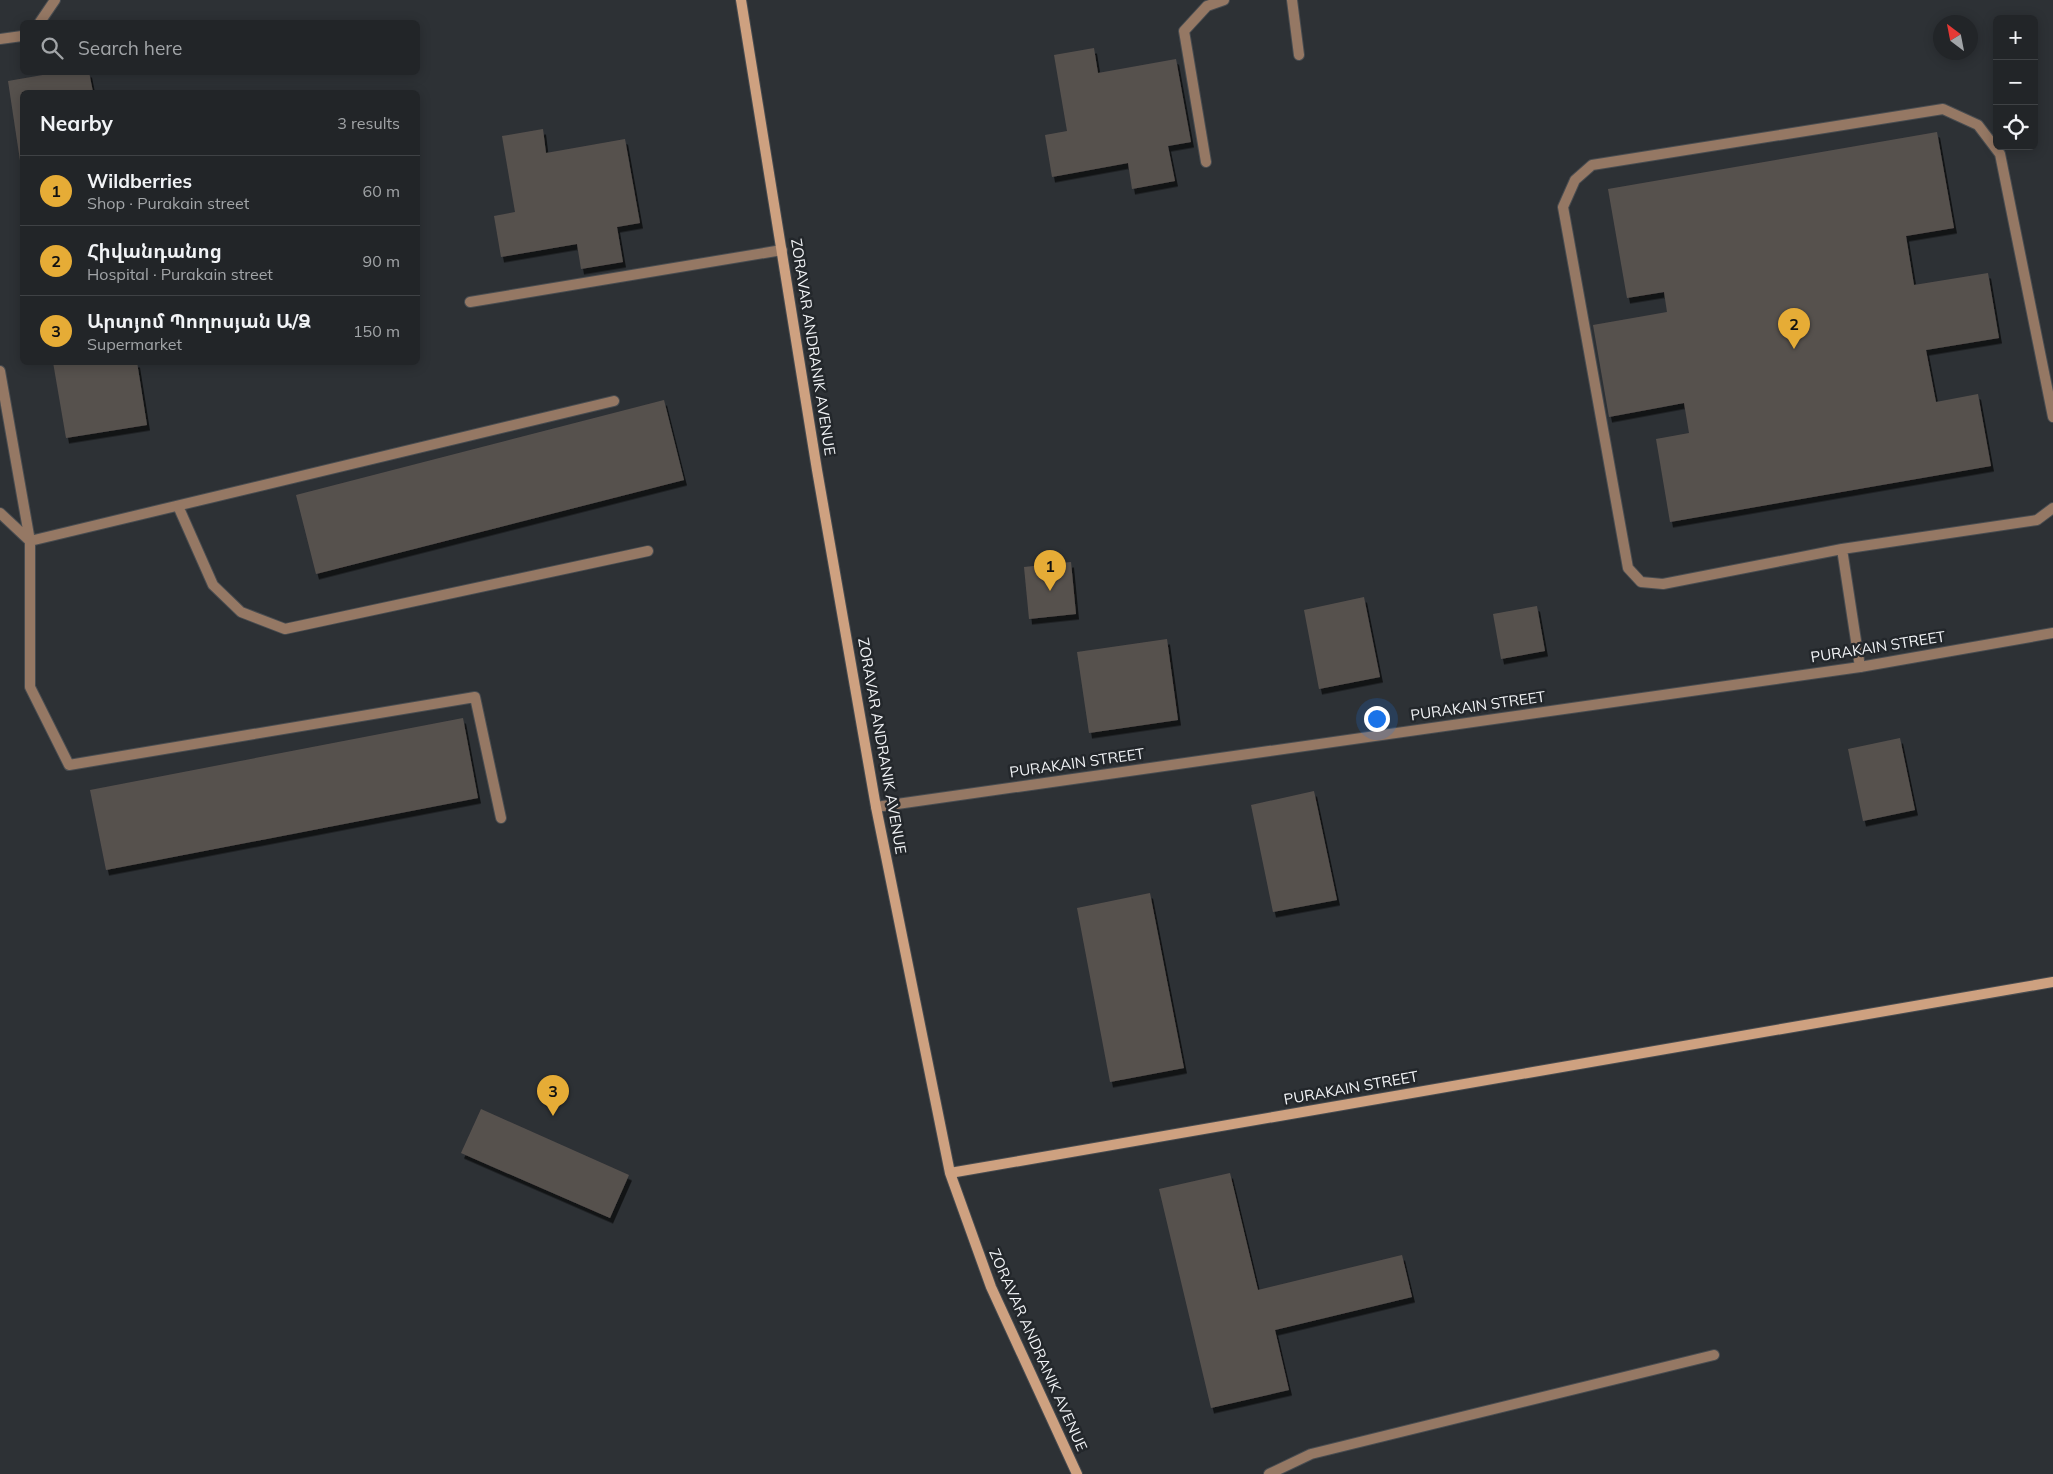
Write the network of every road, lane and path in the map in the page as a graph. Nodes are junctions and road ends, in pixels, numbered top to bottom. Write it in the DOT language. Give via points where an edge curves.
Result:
graph roads {
  1 [pos="55,0"];
  2 [pos="741,0"];
  3 [pos="1224,0"];
  4 [pos="1292,0"];
  5 [pos="41,20"];
  6 [pos="20,36"];
  7 [pos="0,39"];
  8 [pos="1299,55"];
  9 [pos="1206,162"];
  10 [pos="782,250"];
  11 [pos="470,302"];
  12 [pos="0,371"];
  13 [pos="614,401"];
  14 [pos="2053,418"];
  15 [pos="178,506"];
  16 [pos="2053,508"];
  17 [pos="0,513"];
  18 [pos="30,541"];
  19 [pos="1842,549"];
  20 [pos="648,551"];
  21 [pos="2053,633"];
  22 [pos="1860,667"];
  23 [pos="876,807"];
  24 [pos="501,818"];
  25 [pos="2053,982"];
  26 [pos="950,1173"];
  27 [pos="1714,1356"];
  28 [pos="1077,1474"];
  29 [pos="1269,1474"];
  1 -- 5 [label="street"];
  2 -- 10 [label="main road, ZORAVAR ANDRANIK AVENUE"];
  3 -- 9 [label="street" via="1207,6 1184,31"];
  4 -- 8 [label="street"];
  6 -- 7 [label="street"];
  10 -- 11 [label="street"];
  10 -- 23 [label="main road, ZORAVAR ANDRANIK AVENUE"];
  12 -- 18 [label="street"];
  13 -- 15 [label="street"];
  14 -- 19 [label="street" via="2000,154 1978,125 1943,109 1592,165 1574,180 1563,207 1628,568 1641,582 1663,584"];
  15 -- 18 [label="street"];
  15 -- 20 [label="street" via="213,585 242,612 285,629"];
  16 -- 19 [label="street" via="2037,520"];
  17 -- 18 [label="street"];
  18 -- 24 [label="street" via="30,687 70,765 475,697"];
  19 -- 22 [label="street"];
  21 -- 22 [label="street, PURAKAIN STREET"];
  22 -- 23 [label="street, PURAKAIN STREET"];
  23 -- 26 [label="main road, ZORAVAR ANDRANIK AVENUE"];
  25 -- 26 [label="main road, PURAKAIN STREET"];
  26 -- 28 [label="main road, ZORAVAR ANDRANIK AVENUE" via="991,1287"];
  27 -- 29 [label="street" via="1311,1454"];
}
